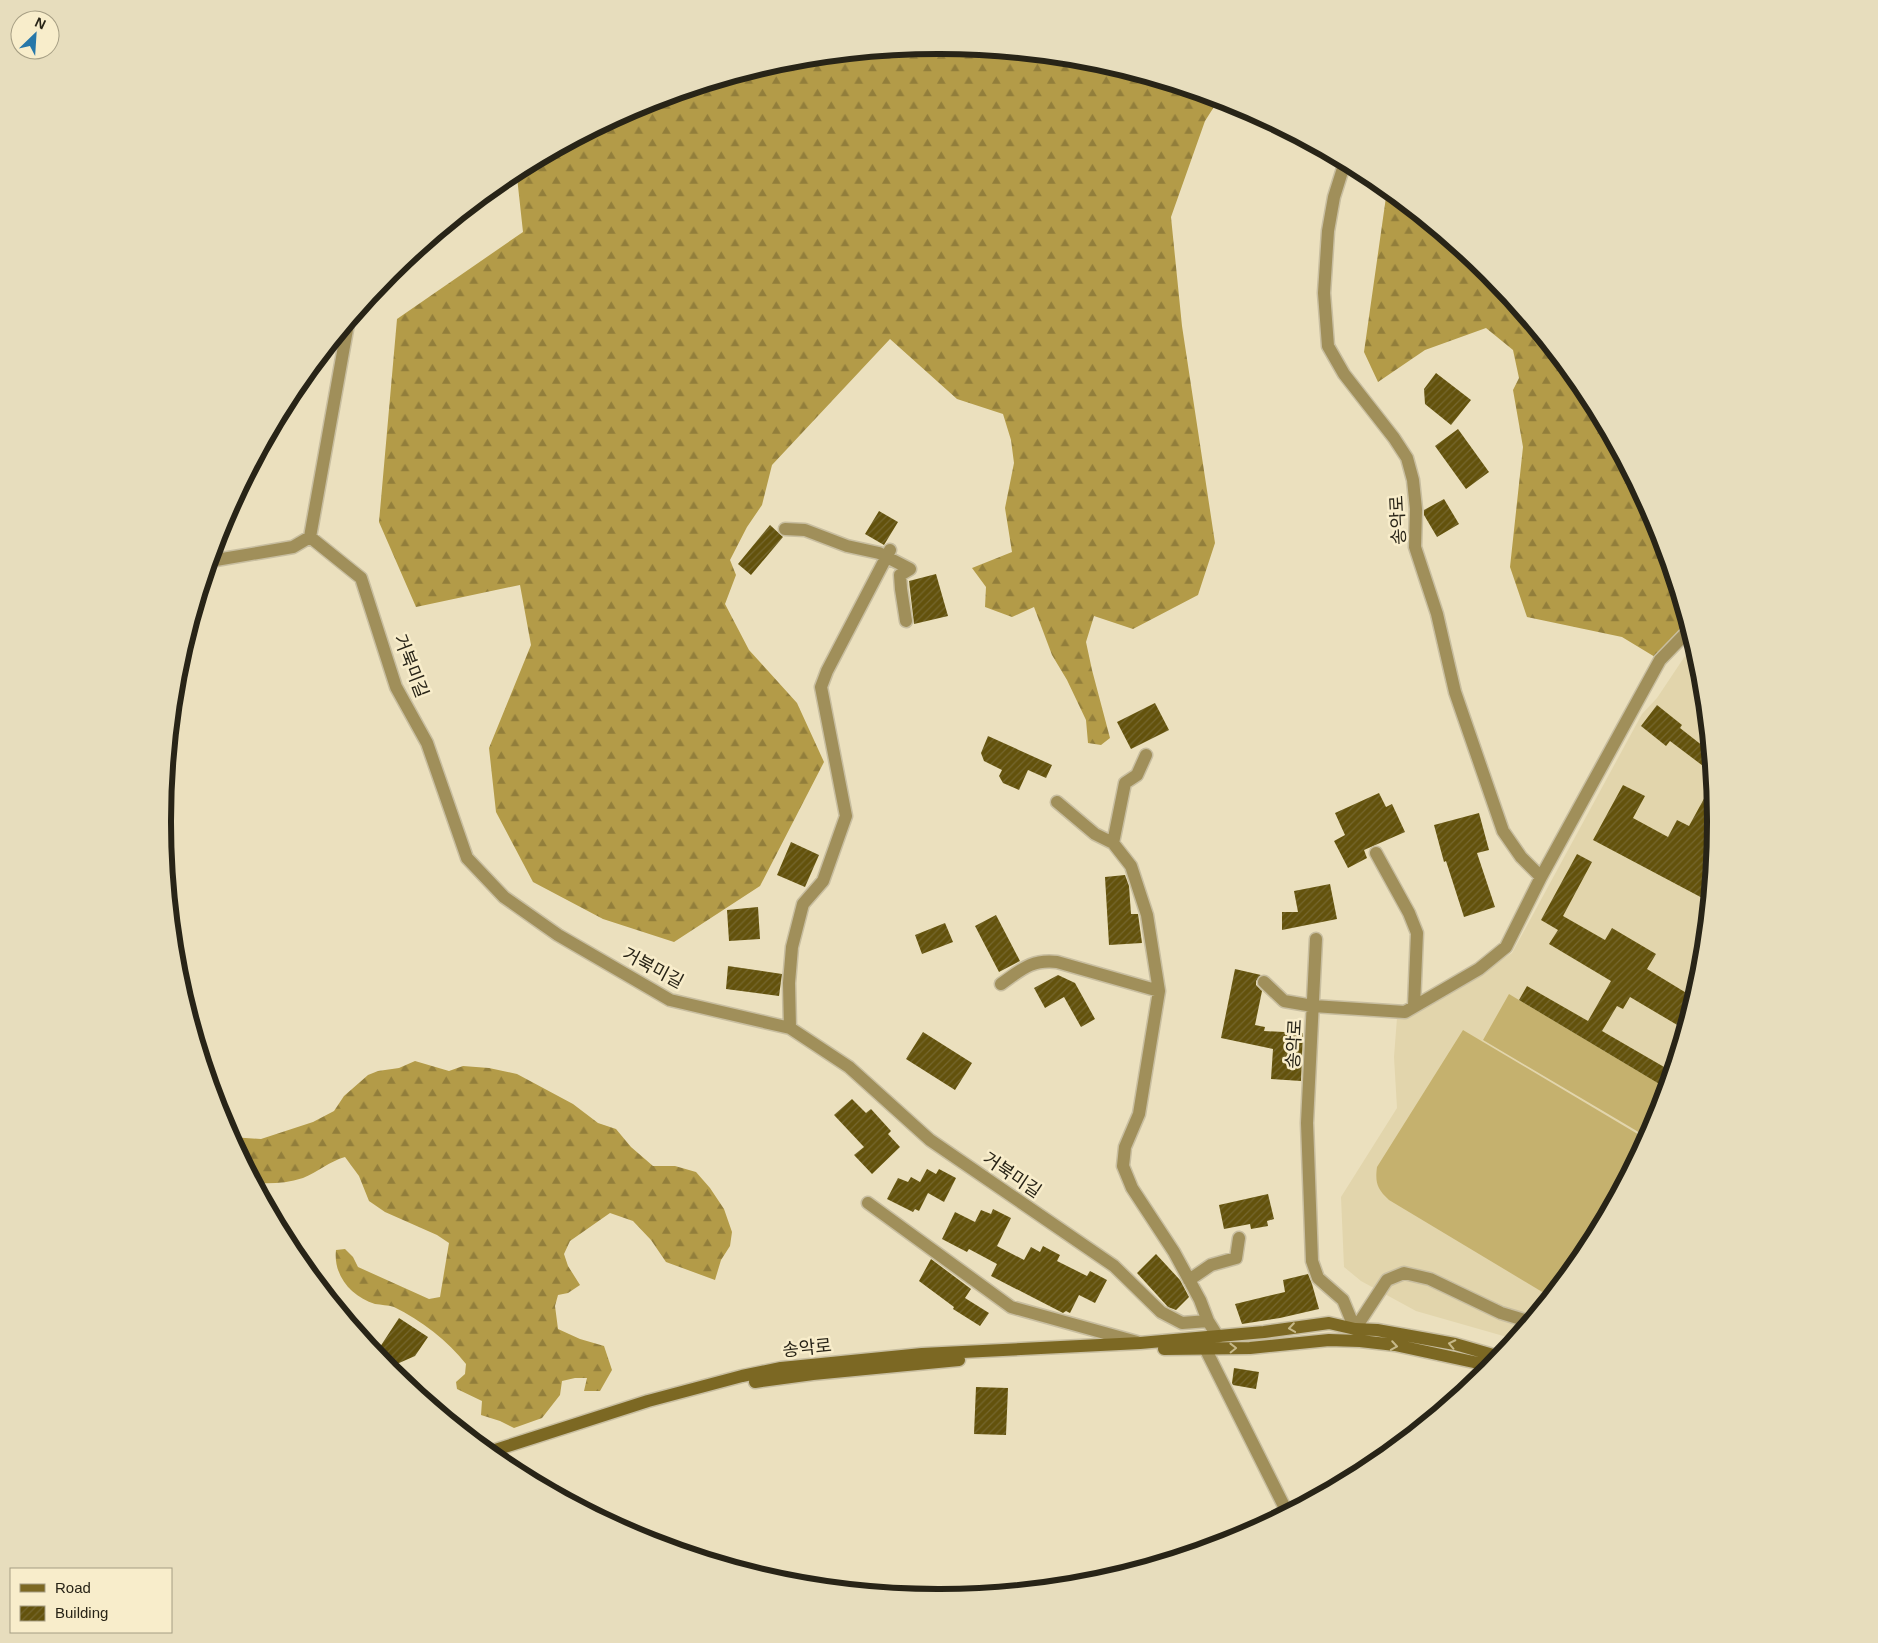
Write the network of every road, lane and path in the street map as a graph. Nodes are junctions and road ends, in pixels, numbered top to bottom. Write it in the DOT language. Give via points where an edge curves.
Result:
graph roads {
  1 [pos="1343,169"];
  2 [pos="346,334"];
  3 [pos="785,529"];
  4 [pos="310,537"];
  5 [pos="888,553"];
  6 [pos="218,560"];
  7 [pos="906,621"];
  8 [pos="1684,635"];
  9 [pos="1146,755"];
  10 [pos="1057,802"];
  11 [pos="1114,843"];
  12 [pos="1376,853"];
  13 [pos="1541,877"];
  14 [pos="1316,939"];
  15 [pos="1264,982"];
  16 [pos="1001,984"];
  17 [pos="1159,990"];
  18 [pos="1313,1006"];
  19 [pos="1414,1006"];
  20 [pos="790,1028"];
  21 [pos="868,1203"];
  22 [pos="1239,1238"];
  23 [pos="1189,1280"];
  24 [pos="1523,1320"];
  25 [pos="1208,1321"];
  26 [pos="1355,1329"];
  27 [pos="1218,1336"];
  28 [pos="1140,1343"];
  29 [pos="1205,1348"];
  30 [pos="1492,1354"];
  31 [pos="1482,1364"];
  32 [pos="497,1449"];
  33 [pos="505,1455"];
  34 [pos="1284,1507"];
  1 -- 13 [label="street, 송악로" via="1328,231 1324,292 1328,346 1344,374 1407,458 1416,509 1416,547 1437,614 1455,692 1504,831 1521,857"];
  2 -- 4 [label="street"];
  3 -- 5 [label="street" via="805,530 847,546"];
  4 -- 6 [label="street" via="293,546"];
  4 -- 20 [label="street, 거북미길" via="361,578 396,687 427,743 467,858 504,897 558,935 670,1000"];
  5 -- 7 [label="street" via="910,569 900,575"];
  5 -- 20 [label="street" via="820,687 846,816 824,881 803,904 792,947 788,983"];
  8 -- 13 [label="street, 송악로" via="1660,660"];
  9 -- 11 [label="street" via="1137,774 1125,783"];
  10 -- 11 [label="street" via="1095,834"];
  11 -- 17 [label="street" via="1131,866 1144,907"];
  12 -- 19 [label="street" via="1417,933"];
  13 -- 19 [label="street, 송악로" via="1506,947 1479,968"];
  14 -- 18 [label="street"];
  15 -- 18 [label="street" via="1284,1001"];
  16 -- 17 [label="street" via="1030,964 1046,961"];
  17 -- 23 [label="street" via="1139,1114 1126,1146 1123,1166 1132,1188"];
  18 -- 19 [label="street, 송악로" via="1405,1012"];
  18 -- 26 [label="street, 송악로" via="1307,1123 1312,1261 1318,1278 1343,1300"];
  20 -- 25 [label="street, 거북미길" via="849,1066 930,1140 1114,1266 1161,1312 1182,1323"];
  21 -- 28 [label="street, 송악로" via="1011,1307"];
  22 -- 23 [label="street" via="1236,1258 1211,1265"];
  23 -- 25 [label="street"];
  24 -- 26 [label="street" via="1501,1313 1430,1278 1404,1273 1387,1280"];
  25 -- 27 [label="street"];
  26 -- 27 [label="main road, 송악로, one-way" via="1329,1323"];
  30 -- 26 [label="main road, 송악로, one-way" via="1445,1342"];
  27 -- 28 [label="main road, 송악로"];
  28 -- 32 [label="main road, 송악로" via="922,1354 781,1368 648,1400"];
  29 -- 31 [label="main road, one-way" via="1360,1341 1395,1345"];
  29 -- 33 [label="main road" via="969,1360 760,1381 674,1401"];
  29 -- 34 [label="street"];
}
